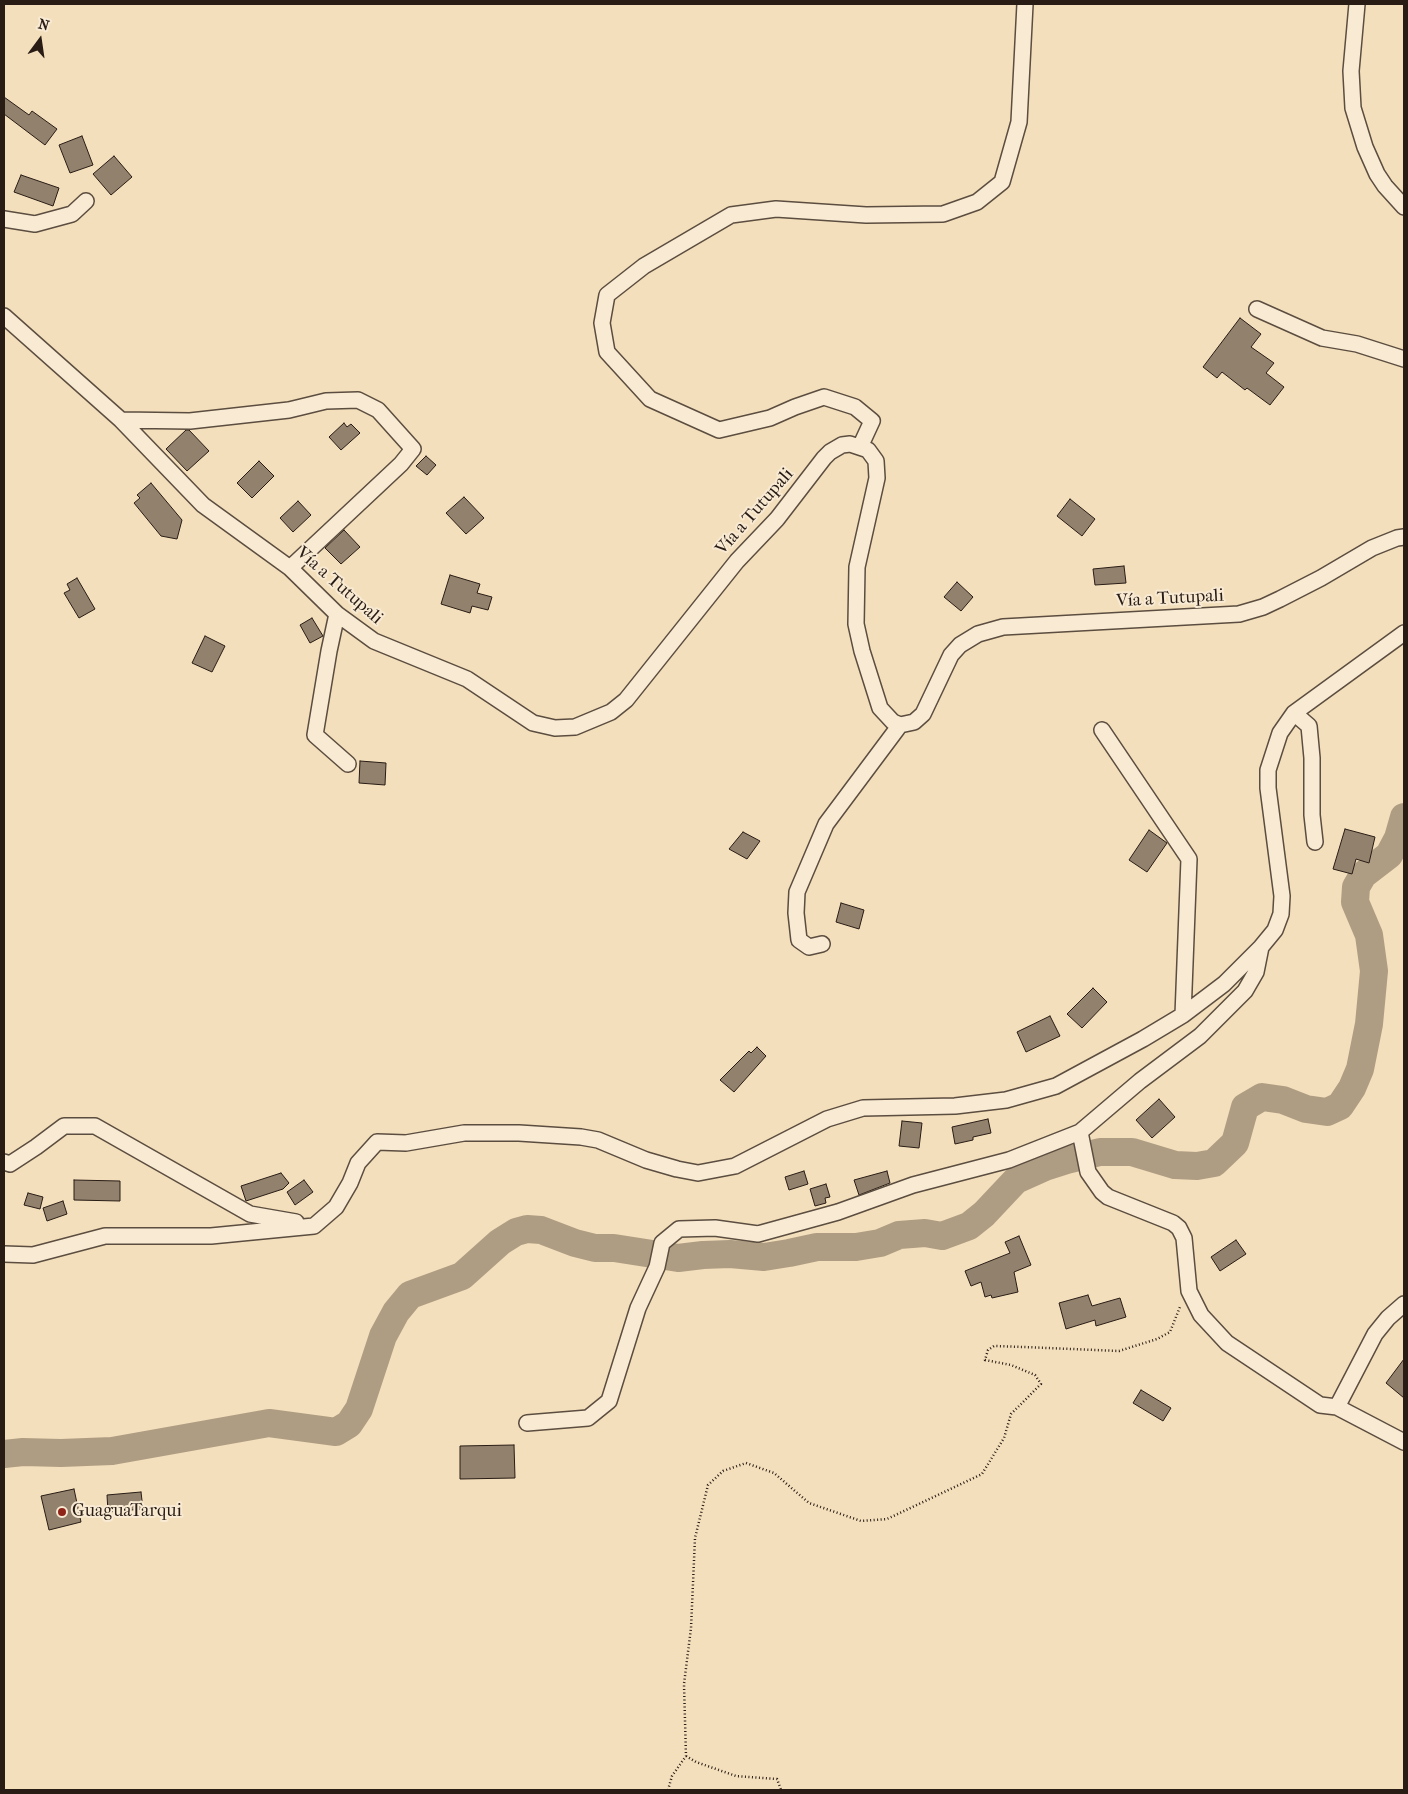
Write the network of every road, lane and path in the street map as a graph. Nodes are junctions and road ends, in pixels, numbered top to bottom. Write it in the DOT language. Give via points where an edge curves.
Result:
graph roads {
  1 [pos="1025,4"];
  2 [pos="1358,4"];
  3 [pos="86,201"];
  4 [pos="1404,207"];
  5 [pos="4,219"];
  6 [pos="1257,309"];
  7 [pos="4,316"];
  8 [pos="1404,359"];
  9 [pos="121,420"];
  10 [pos="860,447"];
  11 [pos="1404,537"];
  12 [pos="290,568"];
  13 [pos="337,614"];
  14 [pos="1404,633"];
  15 [pos="1294,713"];
  16 [pos="900,725"];
  17 [pos="1102,730"];
  18 [pos="348,764"];
  19 [pos="1314,842"];
  20 [pos="822,944"];
  21 [pos="1262,947"];
  22 [pos="1183,1014"];
  23 [pos="1081,1138"];
  24 [pos="4,1162"];
  25 [pos="314,1226"];
  26 [pos="4,1254"];
  27 [pos="1189,1291"];
  28 [pos="1404,1304"];
  29 [pos="1336,1407"];
  30 [pos="527,1423"];
  31 [pos="1404,1442"];
  32 [pos="686,1756"];
  33 [pos="668,1790"];
  34 [pos="781,1790"];
  1 -- 10 [label="street" via="1019,122 1002,182 977,202 943,214 866,215 776,209 732,215 644,266 606,295 602,323 607,352 650,399 719,430 770,418 824,398 854,407 872,421"];
  2 -- 4 [label="street" via="1351,71 1355,114 1377,174"];
  3 -- 5 [label="street" via="72,214 35,224"];
  6 -- 8 [label="street" via="1322,338 1357,344"];
  7 -- 9 [label="street, Vía a Tutupali"];
  9 -- 12 [label="street, Vía a Tutupali" via="202,505"];
  9 -- 12 [label="street" via="190,421 358,400 378,410 414,449"];
  10 -- 13 [label="street, Vía a Tutupali" via="842,445 830,452 777,518 737,561 626,700 611,712 575,727 555,728 533,723 467,679 374,642"];
  10 -- 16 [label="street" via="868,450 876,461 877,478 857,567 856,624 880,708"];
  11 -- 16 [label="street, Vía a Tutupali" via="1372,548 1263,607 1239,614 1003,627 978,634 951,654 922,714 914,722"];
  12 -- 13 [label="street, Vía a Tutupali"];
  13 -- 18 [label="street" via="314,735"];
  14 -- 15 [label="street"];
  15 -- 19 [label="street" via="1309,726"];
  15 -- 21 [label="street" via="1280,734 1268,770 1282,896 1281,914 1275,930"];
  16 -- 20 [label="street" via="826,824 796,892 799,940 809,947"];
  17 -- 22 [label="street" via="1189,859"];
  21 -- 22 [label="street" via="1224,984"];
  21 -- 23 [label="street" via="1256,972 1245,991 1200,1036 1140,1081"];
  22 -- 25 [label="street" via="1056,1086 1006,1100 955,1106 856,1109 827,1118 735,1166 720,1170 698,1173 677,1169 598,1140 581,1137 464,1133 406,1142 377,1142 358,1163 336,1207"];
  23 -- 27 [label="street" via="1088,1172 1102,1192 1179,1228 1184,1238"];
  23 -- 30 [label="street" via="913,1185 838,1212 758,1234 715,1228 679,1229 662,1243 657,1267 638,1308 609,1401 588,1418"];
  24 -- 25 [label="street" via="10,1164 64,1126 96,1126 250,1214"];
  25 -- 26 [label="street" via="211,1236 105,1236 32,1255"];
  27 -- 29 [label="street" via="1201,1315 1227,1343 1320,1405"];
  27 -- 32 [label="path" via="1170,1332 1119,1351 1024,1346 994,1346 988,1350 985,1360 1011,1365 1035,1375 1042,1384 1011,1414 1004,1438 982,1474 887,1519 861,1521 809,1503 774,1473 746,1463 723,1471 708,1485 695,1538 691,1628 684,1684"];
  28 -- 29 [label="street" via="1375,1334"];
  29 -- 31 [label="street"];
  32 -- 33 [label="path" via="672,1776"];
  32 -- 34 [label="path" via="736,1776 777,1779"];
}
